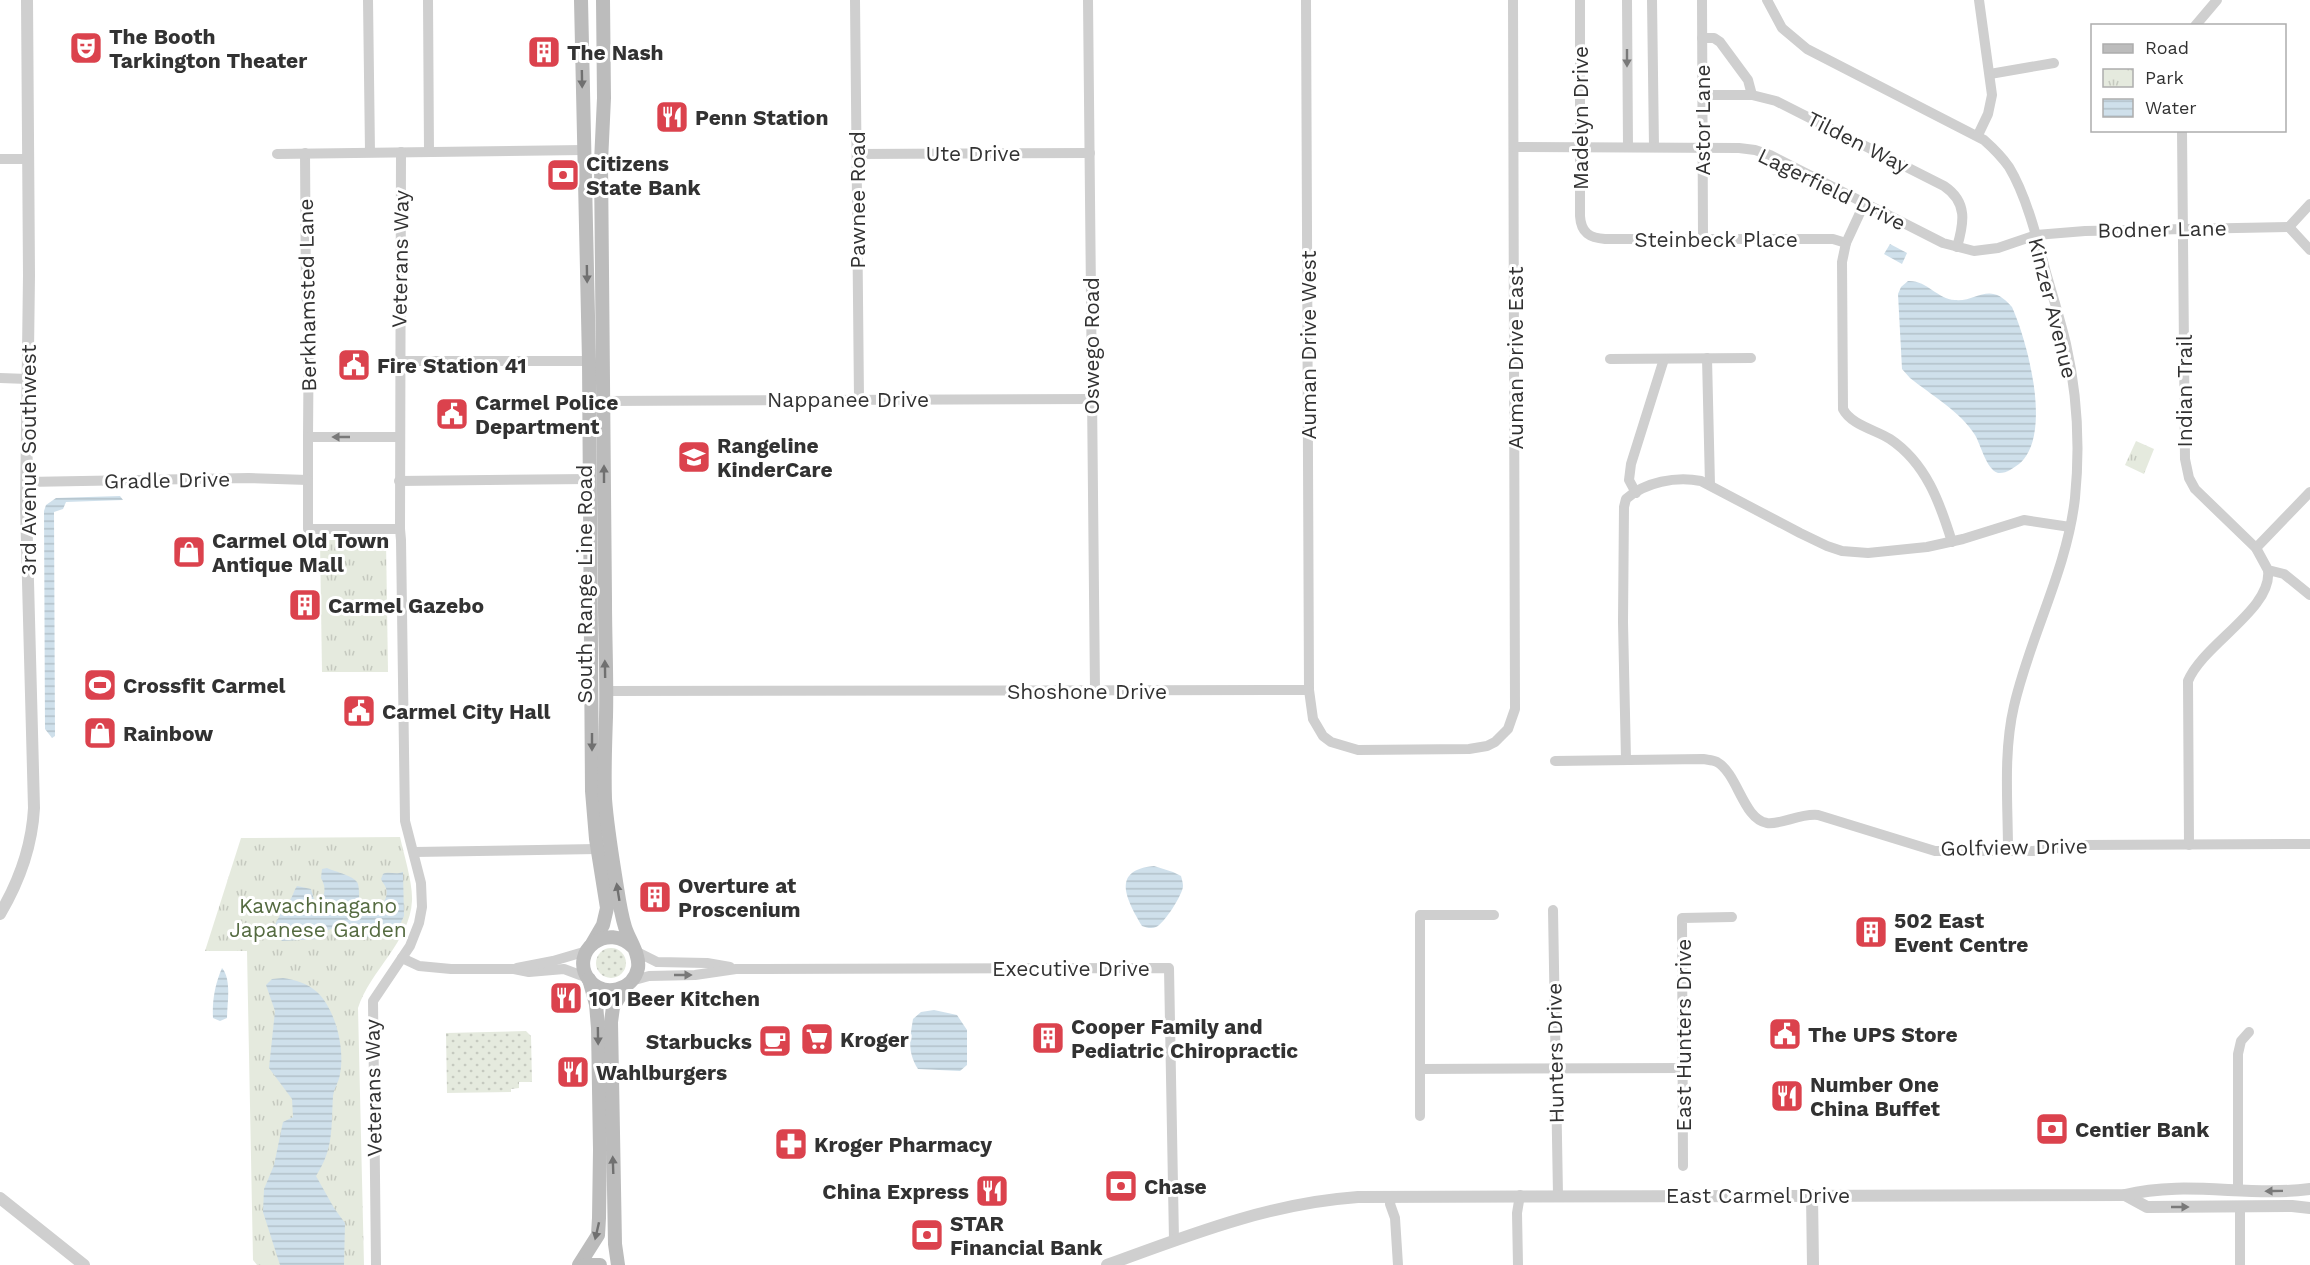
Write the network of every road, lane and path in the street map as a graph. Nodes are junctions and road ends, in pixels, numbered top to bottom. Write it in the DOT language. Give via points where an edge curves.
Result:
graph roads {
  1 [pos="27,0"];
  2 [pos="368,0"];
  3 [pos="428,0"];
  4 [pos="581,0"];
  5 [pos="603,0"];
  6 [pos="855,0"];
  7 [pos="1088,0"];
  8 [pos="1306,0"];
  9 [pos="1513,0"];
  10 [pos="1580,0"];
  11 [pos="1627,0"];
  12 [pos="1652,0"];
  13 [pos="1702,0"];
  14 [pos="1767,0"];
  15 [pos="1979,0"];
  16 [pos="2217,0"];
  17 [pos="2197,24"];
  18 [pos="1702,38"];
  19 [pos="2054,63"];
  20 [pos="1990,74"];
  21 [pos="1703,95"];
  22 [pos="1752,95"];
  23 [pos="2182,132"];
  24 [pos="1978,135"];
  25 [pos="1514,147"];
  26 [pos="1628,147"];
  27 [pos="1654,147"];
  28 [pos="1580,148"];
  29 [pos="1703,148"];
  30 [pos="584,150"];
  31 [pos="370,152"];
  32 [pos="401,152"];
  33 [pos="429,152"];
  34 [pos="305,153"];
  35 [pos="1090,153"];
  36 [pos="277,154"];
  37 [pos="857,154"];
  38 [pos="0,159"];
  39 [pos="29,159"];
  40 [pos="1865,202"];
  41 [pos="2310,204"];
  42 [pos="2289,226"];
  43 [pos="2184,228"];
  44 [pos="1586,234"];
  45 [pos="2036,235"];
  46 [pos="1703,239"];
  47 [pos="1846,243"];
  48 [pos="1957,247"];
  49 [pos="2310,250"];
  50 [pos="1707,358"];
  51 [pos="1751,358"];
  52 [pos="1610,359"];
  53 [pos="1664,359"];
  54 [pos="589,361"];
  55 [pos="400,362"];
  56 [pos="0,378"];
  57 [pos="28,379"];
  58 [pos="859,399"];
  59 [pos="1092,399"];
  60 [pos="604,401"];
  61 [pos="308,437"];
  62 [pos="399,437"];
  63 [pos="589,478"];
  64 [pos="308,480"];
  65 [pos="399,481"];
  66 [pos="26,482"];
  67 [pos="1710,485"];
  68 [pos="1636,492"];
  69 [pos="2310,492"];
  70 [pos="2070,527"];
  71 [pos="399,529"];
  72 [pos="1952,543"];
  73 [pos="2256,548"];
  74 [pos="2268,570"];
  75 [pos="2310,595"];
  76 [pos="1309,690"];
  77 [pos="606,691"];
  78 [pos="1095,691"];
  79 [pos="1626,760"];
  80 [pos="1555,761"];
  81 [pos="2310,844"];
  82 [pos="2189,845"];
  83 [pos="597,849"];
  84 [pos="2008,851"];
  85 [pos="414,852"];
  86 [pos="1553,910"];
  87 [pos="0,914"];
  88 [pos="1494,915"];
  89 [pos="1732,917"];
  90 [pos="589,948"];
  91 [pos="634,949"];
  92 [pos="402,958"];
  93 [pos="514,969"];
  94 [pos="736,969"];
  95 [pos="588,978"];
  96 [pos="629,984"];
  97 [pos="2250,1032"];
  98 [pos="1684,1068"];
  99 [pos="1419,1069"];
  100 [pos="1554,1069"];
  101 [pos="1420,1116"];
  102 [pos="1683,1166"];
  103 [pos="2310,1189"];
  104 [pos="2238,1190"];
  105 [pos="1521,1195"];
  106 [pos="1812,1195"];
  107 [pos="1558,1196"];
  108 [pos="2125,1196"];
  109 [pos="0,1198"];
  110 [pos="1391,1200"];
  111 [pos="2240,1206"];
  112 [pos="2310,1208"];
  113 [pos="1174,1240"];
  114 [pos="84,1265"];
  115 [pos="376,1265"];
  116 [pos="579,1265"];
  117 [pos="585,1265"];
  118 [pos="600,1265"];
  119 [pos="618,1265"];
  120 [pos="1107,1265"];
  121 [pos="1398,1265"];
  122 [pos="1518,1265"];
  123 [pos="1813,1265"];
  124 [pos="2240,1265"];
  1 -- 39 [label="street, 3rd Avenue Southwest"];
  2 -- 31 [label="street"];
  3 -- 33 [label="street"];
  4 -- 30 [label="main road, South Range Line Road, one-way"];
  5 -- 60 [label="main road, South Range Line Road"];
  6 -- 37 [label="street, Pawnee Road"];
  7 -- 35 [label="street, Oswego Road"];
  8 -- 76 [label="street, Auman Drive West"];
  9 -- 25 [label="street, Auman Drive East"];
  10 -- 28 [label="street, Madelyn Drive"];
  11 -- 26 [label="street, one-way"];
  12 -- 27 [label="street"];
  13 -- 18 [label="street, Astor Lane"];
  14 -- 24 [label="street, Kinzer Avenue" via="1782,28 1807,49"];
  15 -- 20 [label="street"];
  16 -- 17 [label="street"];
  18 -- 21 [label="street, Astor Lane"];
  18 -- 22 [label="street" via="1720,42 1748,80"];
  19 -- 20 [label="street"];
  20 -- 24 [label="street" via="1992,100"];
  21 -- 22 [label="street, Tilden Way"];
  21 -- 29 [label="street, Astor Lane"];
  22 -- 48 [label="street, Tilden Way" via="1794,109 1949,189 1958,198 1963,212"];
  23 -- 43 [label="street, Indian Trail"];
  24 -- 45 [label="street, Kinzer Avenue" via="2007,165"];
  25 -- 28 [label="street, Lagerfield Drive"];
  25 -- 76 [label="street, Auman Drive East" via="1514,716 1508,729 1487,746 1358,750 1337,745 1323,736 1313,719"];
  26 -- 27 [label="street, Lagerfield Drive"];
  26 -- 28 [label="street, Lagerfield Drive"];
  27 -- 29 [label="street, Lagerfield Drive"];
  28 -- 44 [label="street, Madelyn Drive" via="1580,222"];
  29 -- 40 [label="street, Lagerfield Drive" via="1755,150 1770,155"];
  29 -- 46 [label="street, Astor Lane"];
  30 -- 33 [label="street"];
  30 -- 54 [label="main road, South Range Line Road, one-way"];
  31 -- 32 [label="street"];
  31 -- 34 [label="street"];
  32 -- 33 [label="street"];
  32 -- 55 [label="street, Veterans Way"];
  34 -- 36 [label="street"];
  34 -- 61 [label="street, Berkhamsted Lane"];
  35 -- 37 [label="street, Ute Drive"];
  35 -- 59 [label="street, Oswego Road"];
  37 -- 58 [label="street, Pawnee Road"];
  38 -- 39 [label="street"];
  39 -- 57 [label="street, 3rd Avenue Southwest"];
  40 -- 47 [label="street"];
  40 -- 48 [label="street, Lagerfield Drive"];
  41 -- 42 [label="street"];
  42 -- 43 [label="street, Bodner Lane"];
  42 -- 49 [label="street"];
  43 -- 45 [label="street, Bodner Lane"];
  43 -- 73 [label="street, Indian Trail" via="2185,459 2189,478 2195,489"];
  44 -- 46 [label="street, Steinbeck Place" via="1605,239"];
  45 -- 48 [label="street, Lagerfield Drive" via="1983,251"];
  45 -- 70 [label="street, Kinzer Avenue" via="2072,375 2077,473"];
  46 -- 47 [label="street, Steinbeck Place" via="1833,239"];
  47 -- 72 [label="street" via="1842,262 1843,409 1855,422 1895,443 1917,465 1937,498"];
  50 -- 51 [label="street"];
  50 -- 53 [label="street"];
  50 -- 67 [label="street"];
  52 -- 53 [label="street"];
  53 -- 68 [label="street" via="1631,464 1629,480"];
  54 -- 55 [label="street"];
  54 -- 63 [label="main road, South Range Line Road"];
  55 -- 62 [label="street, Veterans Way"];
  56 -- 57 [label="street"];
  57 -- 66 [label="street, 3rd Avenue Southwest"];
  58 -- 59 [label="street, Nappanee Drive"];
  58 -- 60 [label="street, Nappanee Drive"];
  59 -- 78 [label="street, Oswego Road"];
  77 -- 60 [label="main road, South Range Line Road, one-way"];
  62 -- 61 [label="street, one-way"];
  61 -- 64 [label="street, Berkhamsted Lane"];
  62 -- 65 [label="street, Veterans Way"];
  63 -- 65 [label="street"];
  63 -- 83 [label="main road, South Range Line Road, one-way" via="592,791"];
  64 -- 66 [label="street, Gradle Drive"];
  64 -- 71 [label="street, Berkhamsted Lane" via="308,529"];
  65 -- 71 [label="street, Veterans Way"];
  66 -- 87 [label="street, 3rd Avenue Southwest" via="33,825 21,874"];
  67 -- 68 [label="street" via="1679,479"];
  67 -- 72 [label="street" via="1809,538 1842,551 1868,553"];
  68 -- 79 [label="street" via="1626,499 1624,507"];
  69 -- 73 [label="street"];
  70 -- 72 [label="street" via="2024,520"];
  70 -- 84 [label="street, Kinzer Avenue" via="2013,708 2008,757"];
  71 -- 85 [label="street, Veterans Way" via="405,821"];
  73 -- 74 [label="street, Indian Trail"];
  74 -- 75 [label="street" via="2284,574"];
  74 -- 82 [label="street" via="2268,584 2258,602 2197,664 2188,681"];
  76 -- 78 [label="street, Shoshone Drive"];
  77 -- 78 [label="street, Shoshone Drive"];
  91 -- 77 [label="main road, South Range Line Road, one-way" via="623,920 607,822"];
  79 -- 80 [label="street, Golfview Drive"];
  79 -- 84 [label="street, Golfview Drive" via="1716,761 1750,810 1765,823 1818,814 1935,850"];
  81 -- 82 [label="street"];
  82 -- 84 [label="street, Golfview Drive" via="2082,845"];
  83 -- 85 [label="street"];
  83 -- 90 [label="main road, South Range Line Road" via="607,914"];
  85 -- 92 [label="street, Veterans Way" via="422,907 413,939"];
  86 -- 100 [label="street, Hunters Drive"];
  88 -- 99 [label="street" via="1420,915"];
  89 -- 98 [label="street, East Hunters Drive" via="1682,918"];
  90 -- 91 [label="main road" via="610,936 623,939"];
  90 -- 93 [label="street"];
  90 -- 95 [label="main road" via="584,962"];
  91 -- 94 [label="street, Executive Drive" via="657,962 707,963"];
  91 -- 96 [label="main road" via="638,963"];
  92 -- 93 [label="street" via="419,966"];
  92 -- 115 [label="street, Veterans Way" via="373,1001"];
  93 -- 95 [label="street" via="564,969"];
  96 -- 94 [label="street, Executive Drive, one-way" via="649,976"];
  94 -- 113 [label="street, Executive Drive" via="1169,968"];
  95 -- 96 [label="main road" via="594,985 610,990"];
  95 -- 116 [label="main road, one-way" via="598,1028 599,1218 598,1234"];
  119 -- 96 [label="main road, one-way" via="611,1022 613,1007"];
  97 -- 104 [label="street" via="2241,1041 2238,1054"];
  98 -- 100 [label="street"];
  98 -- 102 [label="street, East Hunters Drive"];
  99 -- 100 [label="street"];
  99 -- 101 [label="street"];
  100 -- 107 [label="street, Hunters Drive"];
  103 -- 104 [label="street, East Carmel Drive, one-way"];
  104 -- 108 [label="street, East Carmel Drive" via="2150,1189"];
  105 -- 107 [label="street, East Carmel Drive"];
  105 -- 110 [label="street, East Carmel Drive"];
  105 -- 122 [label="street"];
  106 -- 107 [label="street, East Carmel Drive"];
  106 -- 108 [label="street, East Carmel Drive"];
  106 -- 123 [label="street"];
  108 -- 111 [label="street, East Carmel Drive, one-way" via="2147,1207"];
  109 -- 114 [label="street"];
  110 -- 113 [label="street, East Carmel Drive" via="1339,1198 1275,1209"];
  110 -- 121 [label="street"];
  111 -- 112 [label="street, East Carmel Drive"];
  111 -- 124 [label="street"];
  113 -- 120 [label="street, East Carmel Drive"];
  117 -- 118 [label="main road"];
}
